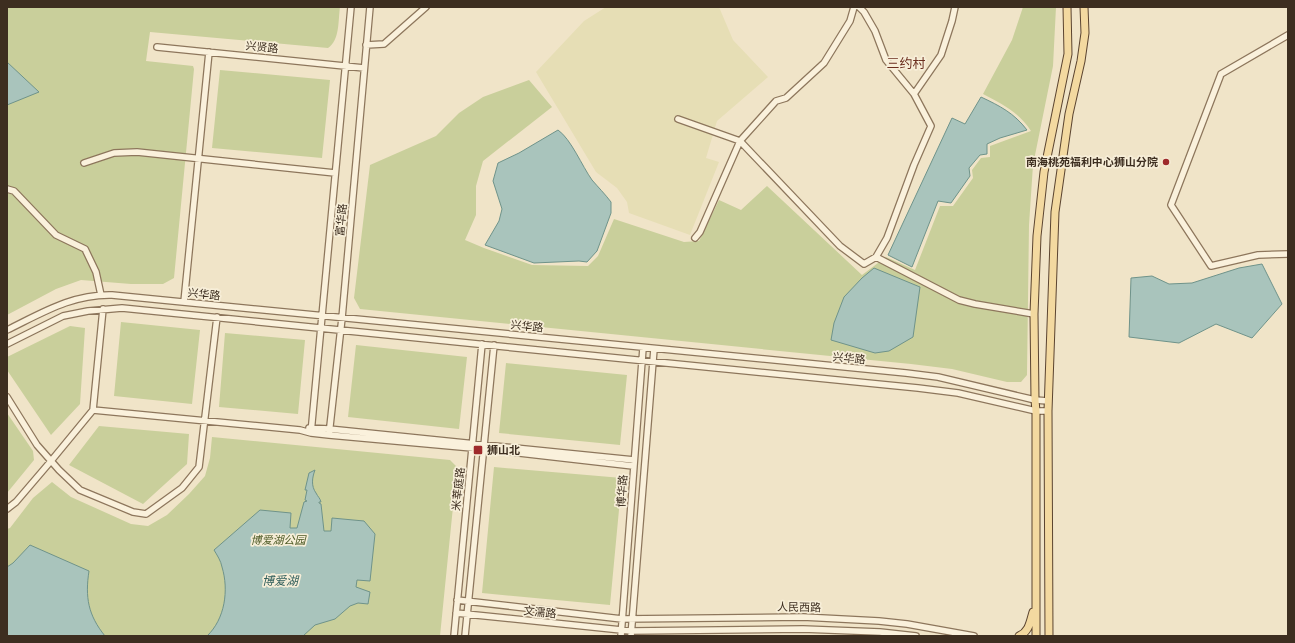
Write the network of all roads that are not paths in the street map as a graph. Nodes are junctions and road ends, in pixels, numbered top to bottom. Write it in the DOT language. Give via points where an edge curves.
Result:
graph roads {
  1 [pos="351,7"];
  2 [pos="370,7"];
  3 [pos="426,7"];
  4 [pos="854,7"];
  5 [pos="859,7"];
  6 [pos="955,7"];
  7 [pos="1067,7"];
  8 [pos="1084,7"];
  9 [pos="1288,35"];
  10 [pos="366,45"];
  11 [pos="157,47"];
  12 [pos="209,52"];
  13 [pos="345,66"];
  14 [pos="364,68"];
  15 [pos="914,94"];
  16 [pos="678,120"];
  17 [pos="740,141"];
  18 [pos="199,158"];
  19 [pos="84,163"];
  20 [pos="335,173"];
  21 [pos="7,189"];
  22 [pos="695,238"];
  23 [pos="1288,254"];
  24 [pos="876,257"];
  25 [pos="101,295"];
  26 [pos="184,302"];
  27 [pos="103,309"];
  28 [pos="1034,314"];
  29 [pos="322,316"];
  30 [pos="217,317"];
  31 [pos="342,318"];
  32 [pos="322,328"];
  33 [pos="7,330"];
  34 [pos="341,330"];
  35 [pos="7,344"];
  36 [pos="482,344"];
  37 [pos="494,345"];
  38 [pos="643,348"];
  39 [pos="654,349"];
  40 [pos="642,361"];
  41 [pos="653,363"];
  42 [pos="7,397"];
  43 [pos="1035,400"];
  44 [pos="1048,401"];
  45 [pos="93,410"];
  46 [pos="1036,411"];
  47 [pos="1048,411"];
  48 [pos="204,421"];
  49 [pos="329,429"];
  50 [pos="311,430"];
  51 [pos="329,435"];
  52 [pos="472,446"];
  53 [pos="484,447"];
  54 [pos="51,461"];
  55 [pos="634,463"];
  56 [pos="7,509"];
  57 [pos="457,600"];
  58 [pos="468,601"];
  59 [pos="1036,602"];
  60 [pos="456,613"];
  61 [pos="467,614"];
  62 [pos="622,619"];
  63 [pos="632,619"];
  64 [pos="1049,622"];
  65 [pos="621,633"];
  66 [pos="631,634"];
  67 [pos="454,636"];
  68 [pos="465,636"];
  69 [pos="916,636"];
  70 [pos="974,636"];
  71 [pos="1019,636"];
  72 [pos="1036,636"];
  73 [pos="1049,636"];
  74 [pos="1054,636"];
  1 -- 13 [label="street, 富华路"];
  2 -- 10 [label="street, 富华路"];
  3 -- 10 [label="street" via="384,44"];
  4 -- 17 [label="street" via="850,21 824,63 786,98 776,101"];
  5 -- 15 [label="street" via="875,30 886,60"];
  6 -- 15 [label="street" via="941,55"];
  7 -- 28 [label="main road" via="1068,54 1044,172 1037,236"];
  8 -- 44 [label="main road" via="1082,61 1069,114 1055,212"];
  9 -- 23 [label="street" via="1221,74 1171,205 1211,266 1258,254"];
  10 -- 14 [label="street, 富华路"];
  11 -- 12 [label="street, 兴贤路"];
  12 -- 13 [label="street, 兴贤路"];
  12 -- 18 [label="street"];
  13 -- 14 [label="street, 兴贤路"];
  13 -- 20 [label="street, 富华路"];
  14 -- 31 [label="street, 富华路"];
  15 -- 24 [label="street" via="931,126 888,238"];
  16 -- 17 [label="street"];
  17 -- 22 [label="street" via="700,232"];
  17 -- 24 [label="street" via="840,246 864,264"];
  18 -- 19 [label="street" via="137,152 114,153"];
  18 -- 20 [label="street"];
  18 -- 26 [label="street"];
  20 -- 29 [label="street, 富华路"];
  21 -- 25 [label="street" via="14,191 56,234 85,249 96,272"];
  24 -- 28 [label="street" via="959,300"];
  25 -- 26 [label="street, 兴华路"];
  25 -- 33 [label="street, 兴华路" via="60,304"];
  26 -- 29 [label="street, 兴华路"];
  27 -- 30 [label="street, 兴华路" via="122,308"];
  27 -- 35 [label="street, 兴华路" via="63,316"];
  27 -- 45 [label="street"];
  28 -- 43 [label="main road"];
  29 -- 31 [label="street, 兴华路"];
  29 -- 32 [label="street, 富华路"];
  30 -- 32 [label="street, 兴华路"];
  30 -- 48 [label="street"];
  31 -- 34 [label="street, 富华路"];
  31 -- 38 [label="street, 兴华路"];
  32 -- 34 [label="street, 兴华路"];
  32 -- 50 [label="street, 富华路"];
  34 -- 36 [label="street, 兴华路"];
  34 -- 49 [label="street, 富华路"];
  36 -- 37 [label="street, 兴华路"];
  36 -- 52 [label="street, 米莘庭路"];
  37 -- 40 [label="street, 兴华路"];
  37 -- 53 [label="street, 米莘庭路"];
  38 -- 39 [label="street, 兴华路"];
  38 -- 40 [label="street, 博华路"];
  39 -- 41 [label="street, 博华路"];
  39 -- 43 [label="street, 兴华路" via="938,377"];
  40 -- 41 [label="street, 兴华路"];
  40 -- 55 [label="street, 博华路"];
  41 -- 46 [label="street, 兴华路" via="952,392"];
  41 -- 63 [label="street, 博华路"];
  42 -- 54 [label="street" via="37,445"];
  43 -- 44 [label="street, 兴华路"];
  43 -- 46 [label="main road"];
  44 -- 47 [label="main road"];
  45 -- 48 [label="street"];
  45 -- 54 [label="street"];
  46 -- 47 [label="street, 兴华路"];
  46 -- 59 [label="main road"];
  47 -- 64 [label="main road"];
  48 -- 50 [label="street"];
  48 -- 54 [label="street" via="199,467 182,488 146,514 133,512 80,490"];
  49 -- 50 [label="street"];
  49 -- 51 [label="street, 富华路"];
  49 -- 52 [label="street"];
  50 -- 51 [label="street"];
  51 -- 52 [label="street"];
  52 -- 53 [label="street"];
  52 -- 57 [label="street, 米莘庭路"];
  53 -- 55 [label="street"];
  53 -- 58 [label="street, 米莘庭路"];
  54 -- 56 [label="street"];
  55 -- 62 [label="street, 博华路"];
  57 -- 58 [label="street, 文濡路"];
  57 -- 60 [label="street, 米莘庭路"];
  58 -- 61 [label="street, 米莘庭路"];
  58 -- 62 [label="street, 文濡路"];
  59 -- 71 [label="main road" via="1029,628"];
  59 -- 72 [label="main road"];
  60 -- 61 [label="street, 文濡路"];
  60 -- 67 [label="street, 米莘庭路"];
  61 -- 65 [label="street, 文濡路"];
  61 -- 68 [label="street, 米莘庭路"];
  62 -- 63 [label="street, 人民西路"];
  62 -- 65 [label="street, 博华路"];
  63 -- 66 [label="street, 博华路"];
  63 -- 70 [label="street, 人民西路" via="803,616 907,624"];
  64 -- 73 [label="main road"];
  64 -- 74 [label="main road"];
  65 -- 66 [label="street, 文濡路"];
  66 -- 69 [label="street, 文濡路" via="803,628"];
}
